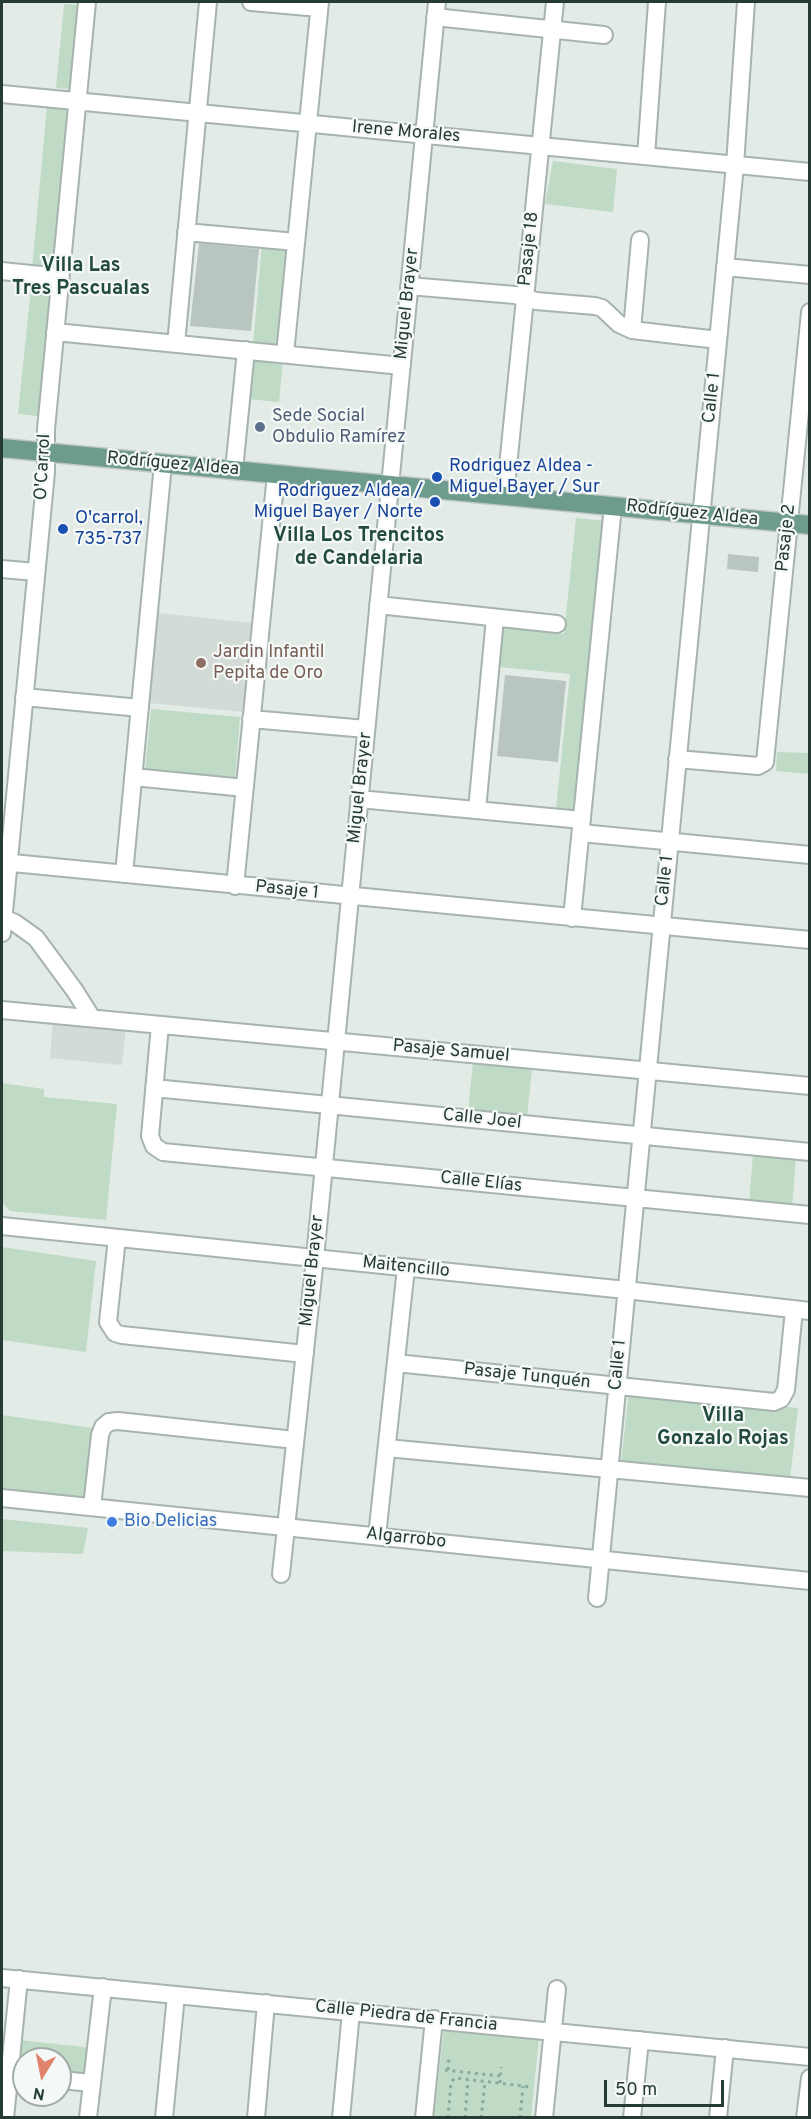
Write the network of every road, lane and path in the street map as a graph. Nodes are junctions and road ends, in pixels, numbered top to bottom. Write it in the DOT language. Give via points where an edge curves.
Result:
graph roads {
  1 [pos="87,2"];
  2 [pos="208,2"];
  3 [pos="251,2"];
  4 [pos="555,2"];
  5 [pos="657,2"];
  6 [pos="746,2"];
  7 [pos="319,5"];
  8 [pos="436,9"];
  9 [pos="552,29"];
  10 [pos="604,35"];
  11 [pos="2,94"];
  12 [pos="77,102"];
  13 [pos="197,113"];
  14 [pos="308,124"];
  15 [pos="424,135"];
  16 [pos="540,146"];
  17 [pos="646,156"];
  18 [pos="735,165"];
  19 [pos="810,172"];
  20 [pos="186,232"];
  21 [pos="640,240"];
  22 [pos="296,242"];
  23 [pos="725,267"];
  24 [pos="2,271"];
  25 [pos="810,275"];
  26 [pos="60,277"];
  27 [pos="410,286"];
  28 [pos="525,298"];
  29 [pos="810,312"];
  30 [pos="632,330"];
  31 [pos="55,332"];
  32 [pos="718,340"];
  33 [pos="176,344"];
  34 [pos="246,350"];
  35 [pos="285,354"];
  36 [pos="402,366"];
  37 [pos="2,448"];
  38 [pos="46,453"];
  39 [pos="164,464"];
  40 [pos="234,470"];
  41 [pos="276,474"];
  42 [pos="390,485"];
  43 [pos="505,496"];
  44 [pos="613,506"];
  45 [pos="701,515"];
  46 [pos="789,523"];
  47 [pos="810,525"];
  48 [pos="2,569"];
  49 [pos="36,572"];
  50 [pos="378,605"];
  51 [pos="495,618"];
  52 [pos="557,624"];
  53 [pos="24,697"];
  54 [pos="140,708"];
  55 [pos="251,719"];
  56 [pos="366,729"];
  57 [pos="677,759"];
  58 [pos="9,765"];
  59 [pos="133,777"];
  60 [pos="245,788"];
  61 [pos="360,799"];
  62 [pos="477,810"];
  63 [pos="581,827"];
  64 [pos="670,842"];
  65 [pos="810,855"];
  66 [pos="5,863"];
  67 [pos="124,874"];
  68 [pos="235,886"];
  69 [pos="350,897"];
  70 [pos="572,918"];
  71 [pos="2,925"];
  72 [pos="661,926"];
  73 [pos="810,940"];
  74 [pos="2,1010"];
  75 [pos="92,1018"];
  76 [pos="160,1025"];
  77 [pos="336,1041"];
  78 [pos="647,1071"];
  79 [pos="810,1086"];
  80 [pos="154,1088"];
  81 [pos="330,1105"];
  82 [pos="641,1135"];
  83 [pos="810,1152"];
  84 [pos="324,1168"];
  85 [pos="635,1198"];
  86 [pos="810,1215"];
  87 [pos="2,1226"];
  88 [pos="117,1238"];
  89 [pos="315,1258"];
  90 [pos="406,1268"];
  91 [pos="626,1290"];
  92 [pos="802,1310"];
  93 [pos="305,1354"];
  94 [pos="396,1363"];
  95 [pos="617,1386"];
  96 [pos="296,1440"];
  97 [pos="387,1448"];
  98 [pos="609,1469"];
  99 [pos="810,1488"];
  100 [pos="2,1498"];
  101 [pos="92,1507"];
  102 [pos="286,1527"];
  103 [pos="377,1536"];
  104 [pos="600,1559"];
  105 [pos="281,1574"];
  106 [pos="810,1581"];
  107 [pos="597,1598"];
  108 [pos="10,1979"];
  109 [pos="103,1987"];
  110 [pos="557,1989"];
  111 [pos="176,1995"];
  112 [pos="266,2003"];
  113 [pos="351,2012"];
  114 [pos="434,2019"];
  115 [pos="553,2031"];
  116 [pos="640,2040"];
  117 [pos="15,2047"];
  118 [pos="725,2049"];
  119 [pos="449,2057"];
  120 [pos="810,2057"];
  121 [pos="501,2067"];
  122 [pos="441,2070"];
  123 [pos="448,2070"];
  124 [pos="500,2076"];
  125 [pos="810,2078"];
  126 [pos="468,2080"];
  127 [pos="72,2081"];
  128 [pos="485,2082"];
  129 [pos="92,2083"];
  130 [pos="500,2083"];
  131 [pos="523,2086"];
  132 [pos="536,2087"];
  133 [pos="12,2093"];
  134 [pos="5,2118"];
  135 [pos="88,2118"];
  136 [pos="164,2118"];
  137 [pos="256,2118"];
  138 [pos="341,2118"];
  139 [pos="424,2118"];
  140 [pos="448,2118"];
  141 [pos="465,2118"];
  142 [pos="481,2118"];
  143 [pos="520,2118"];
  144 [pos="544,2118"];
  145 [pos="632,2118"];
  146 [pos="718,2118"];
  147 [pos="805,2118"];
  1 -- 12 [label="street, O'Carrol"];
  2 -- 13 [label="street"];
  3 -- 7 [label="street"];
  4 -- 9 [label="street, Pasaje 18"];
  5 -- 17 [label="street"];
  6 -- 18 [label="street, Calle 1"];
  7 -- 14 [label="street"];
  8 -- 9 [label="street"];
  8 -- 15 [label="street, Miguel Brayer"];
  9 -- 10 [label="street"];
  9 -- 16 [label="street, Pasaje 18"];
  11 -- 12 [label="street, Irene Morales"];
  12 -- 13 [label="street, Irene Morales"];
  12 -- 26 [label="street, O'Carrol"];
  13 -- 14 [label="street, Irene Morales"];
  13 -- 20 [label="street"];
  14 -- 15 [label="street, Irene Morales"];
  14 -- 22 [label="street"];
  15 -- 16 [label="street, Irene Morales"];
  15 -- 27 [label="street, Miguel Brayer"];
  16 -- 17 [label="street, Irene Morales"];
  16 -- 28 [label="street, Pasaje 18"];
  17 -- 18 [label="street, Irene Morales"];
  18 -- 19 [label="street, Irene Morales"];
  18 -- 23 [label="street, Calle 1"];
  20 -- 22 [label="street"];
  20 -- 33 [label="street"];
  21 -- 30 [label="street"];
  22 -- 35 [label="street"];
  23 -- 25 [label="street"];
  23 -- 32 [label="street, Calle 1"];
  24 -- 26 [label="street"];
  26 -- 31 [label="street, O'Carrol"];
  27 -- 28 [label="street"];
  27 -- 36 [label="street, Miguel Brayer"];
  28 -- 30 [label="street" via="599,307"];
  28 -- 43 [label="street, Pasaje 18"];
  29 -- 46 [label="street, Pasaje 2"];
  30 -- 32 [label="street"];
  31 -- 33 [label="street"];
  31 -- 38 [label="street, O'Carrol"];
  32 -- 45 [label="street, Calle 1"];
  33 -- 34 [label="street"];
  34 -- 35 [label="street"];
  34 -- 40 [label="street"];
  35 -- 36 [label="street"];
  36 -- 42 [label="street, Miguel Brayer"];
  37 -- 38 [label="main road, Rodríguez Aldea"];
  38 -- 39 [label="main road, Rodríguez Aldea"];
  38 -- 49 [label="street, O'Carrol"];
  39 -- 40 [label="main road, Rodríguez Aldea"];
  39 -- 54 [label="street"];
  40 -- 41 [label="main road, Rodríguez Aldea"];
  41 -- 42 [label="main road, Rodríguez Aldea"];
  41 -- 55 [label="street"];
  42 -- 43 [label="main road, Rodríguez Aldea"];
  42 -- 50 [label="street, Miguel Brayer"];
  43 -- 44 [label="main road, Rodríguez Aldea"];
  44 -- 45 [label="main road, Rodríguez Aldea"];
  44 -- 63 [label="street"];
  45 -- 46 [label="main road, Rodríguez Aldea"];
  45 -- 57 [label="street, Calle 1"];
  46 -- 47 [label="main road, Rodríguez Aldea"];
  46 -- 57 [label="street, Pasaje 2" via="766,759 758,766"];
  48 -- 49 [label="street"];
  49 -- 53 [label="street, O'Carrol"];
  50 -- 51 [label="street"];
  50 -- 56 [label="street, Miguel Brayer"];
  51 -- 52 [label="street"];
  51 -- 62 [label="street"];
  53 -- 54 [label="street"];
  53 -- 58 [label="street, O'Carrol"];
  54 -- 59 [label="street"];
  55 -- 56 [label="street"];
  55 -- 60 [label="street"];
  56 -- 61 [label="street, Miguel Brayer"];
  57 -- 64 [label="street, Calle 1"];
  58 -- 66 [label="street, O'Carrol"];
  59 -- 60 [label="street"];
  59 -- 67 [label="street"];
  60 -- 68 [label="street"];
  61 -- 62 [label="street"];
  61 -- 69 [label="street, Miguel Brayer"];
  62 -- 63 [label="street"];
  63 -- 64 [label="street"];
  63 -- 70 [label="street"];
  64 -- 65 [label="street"];
  64 -- 72 [label="street, Calle 1"];
  66 -- 67 [label="street, Pasaje 1"];
  66 -- 71 [label="street, O'Carrol"];
  67 -- 68 [label="street, Pasaje 1"];
  68 -- 69 [label="street, Pasaje 1"];
  69 -- 70 [label="street, Pasaje 1"];
  69 -- 77 [label="street, Miguel Brayer"];
  70 -- 72 [label="street, Pasaje 1"];
  71 -- 75 [label="street" via="15,923 36,938"];
  72 -- 73 [label="street, Pasaje 1"];
  72 -- 78 [label="street, Calle 1"];
  74 -- 75 [label="street, Pasaje Samuel"];
  75 -- 76 [label="street, Pasaje Samuel"];
  76 -- 77 [label="street, Pasaje Samuel"];
  76 -- 80 [label="street"];
  77 -- 78 [label="street, Pasaje Samuel"];
  77 -- 81 [label="street, Miguel Brayer"];
  78 -- 79 [label="street, Pasaje Samuel"];
  78 -- 82 [label="street, Calle 1"];
  80 -- 81 [label="street, Calle Joel"];
  80 -- 84 [label="street, Calle Elías" via="151,1141 168,1153"];
  81 -- 82 [label="street, Calle Joel"];
  81 -- 84 [label="street, Miguel Brayer"];
  82 -- 83 [label="street, Calle Joel"];
  82 -- 85 [label="street, Calle 1"];
  84 -- 85 [label="street, Calle Elías"];
  84 -- 89 [label="street, Miguel Brayer"];
  85 -- 86 [label="street, Calle Elías"];
  85 -- 91 [label="street, Calle 1"];
  87 -- 88 [label="street, Maitencillo"];
  88 -- 89 [label="street, Maitencillo"];
  88 -- 93 [label="street" via="108,1317 112,1330 122,1335"];
  89 -- 90 [label="street, Maitencillo"];
  89 -- 93 [label="street, Miguel Brayer"];
  90 -- 91 [label="street, Maitencillo"];
  90 -- 94 [label="street"];
  91 -- 92 [label="street, Maitencillo"];
  91 -- 95 [label="street, Calle 1"];
  92 -- 95 [label="street, Pasaje Tunquén" via="786,1389 777,1401"];
  93 -- 96 [label="street, Miguel Brayer"];
  94 -- 95 [label="street, Pasaje Tunquén"];
  94 -- 97 [label="street"];
  95 -- 98 [label="street, Calle 1"];
  96 -- 101 [label="street" via="106,1424 100,1435"];
  96 -- 102 [label="street, Miguel Brayer"];
  97 -- 98 [label="street"];
  97 -- 103 [label="street"];
  98 -- 99 [label="street"];
  98 -- 104 [label="street, Calle 1"];
  100 -- 101 [label="street, Algarrobo"];
  101 -- 102 [label="street, Algarrobo"];
  102 -- 103 [label="street, Algarrobo"];
  102 -- 105 [label="street, Miguel Brayer"];
  103 -- 104 [label="street, Algarrobo"];
  104 -- 106 [label="street, Algarrobo"];
  104 -- 107 [label="street, Calle 1"];
  108 -- 109 [label="street, Calle Piedra de Francia"];
  108 -- 117 [label="street"];
  109 -- 111 [label="street, Calle Piedra de Francia"];
  109 -- 129 [label="street"];
  110 -- 115 [label="street"];
  111 -- 112 [label="street, Calle Piedra de Francia"];
  111 -- 136 [label="street"];
  112 -- 113 [label="street, Calle Piedra de Francia"];
  112 -- 137 [label="street"];
  113 -- 114 [label="street, Calle Piedra de Francia"];
  113 -- 138 [label="street"];
  114 -- 115 [label="street, Calle Piedra de Francia"];
  114 -- 139 [label="street"];
  115 -- 116 [label="street, Calle Piedra de Francia"];
  115 -- 144 [label="street"];
  116 -- 118 [label="street, Calle Piedra de Francia"];
  116 -- 145 [label="street"];
  118 -- 120 [label="street, Calle Piedra de Francia"];
  118 -- 146 [label="street"];
  119 -- 123 [label="path"];
  121 -- 124 [label="path"];
  122 -- 123 [label="path"];
  123 -- 124 [label="path"];
  124 -- 130 [label="path"];
  125 -- 147 [label="street"];
  126 -- 128 [label="path"];
  126 -- 140 [label="path" via="452,2079"];
  126 -- 141 [label="path"];
  127 -- 129 [label="street"];
  128 -- 130 [label="path"];
  128 -- 142 [label="path"];
  129 -- 135 [label="street"];
  130 -- 131 [label="path"];
  131 -- 132 [label="path"];
  131 -- 143 [label="path"];
  133 -- 134 [label="street"];
}
